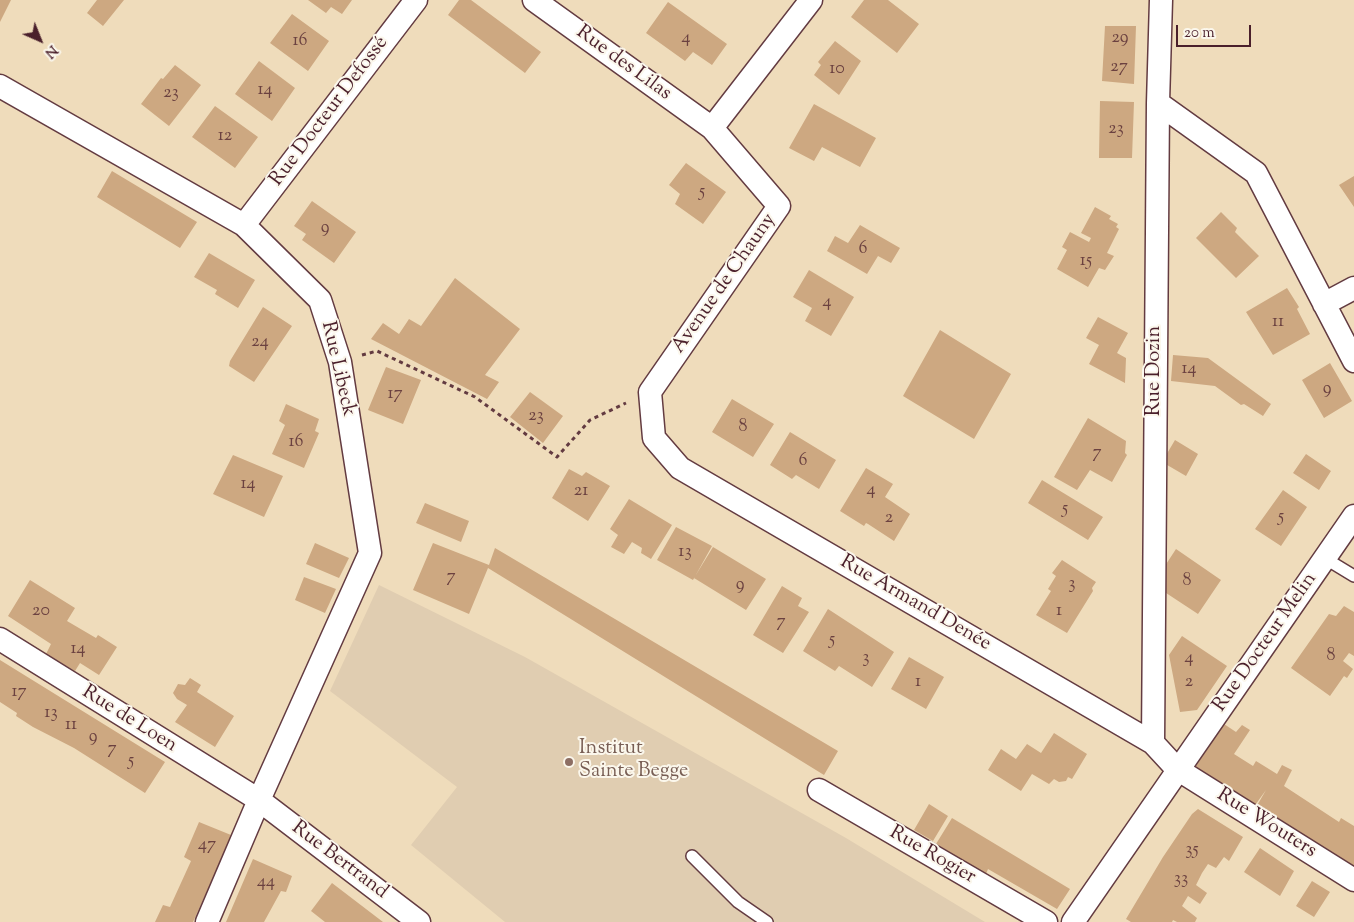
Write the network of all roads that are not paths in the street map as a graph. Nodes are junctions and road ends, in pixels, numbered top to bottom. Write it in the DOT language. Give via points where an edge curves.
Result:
graph roads {
  1 [pos="416,0"];
  2 [pos="534,0"];
  3 [pos="811,0"];
  4 [pos="1161,0"];
  5 [pos="0,86"];
  6 [pos="1158,103"];
  7 [pos="712,128"];
  8 [pos="244,225"];
  9 [pos="1354,288"];
  10 [pos="1324,304"];
  11 [pos="1354,361"];
  12 [pos="654,438"];
  13 [pos="1354,516"];
  14 [pos="1326,559"];
  15 [pos="1354,576"];
  16 [pos="0,639"];
  17 [pos="1153,743"];
  18 [pos="1177,769"];
  19 [pos="819,790"];
  20 [pos="259,800"];
  21 [pos="692,856"];
  22 [pos="1354,880"];
  23 [pos="207,922"];
  24 [pos="419,922"];
  25 [pos="767,922"];
  26 [pos="1046,922"];
  27 [pos="1073,922"];
  1 -- 8 [label="street, Rue Docteur Defossé"];
  2 -- 7 [label="street, Rue des Lilas"];
  3 -- 7 [label="street"];
  4 -- 6 [label="street, Rue Dozin"];
  5 -- 8 [label="street, Rue Libeck"];
  6 -- 10 [label="street" via="1256,173"];
  6 -- 17 [label="street, Rue Dozin"];
  7 -- 12 [label="street, Avenue de Chauny" via="779,206 650,392"];
  8 -- 20 [label="street, Rue Libeck" via="320,300 340,362 370,553"];
  9 -- 10 [label="street"];
  10 -- 11 [label="street"];
  12 -- 17 [label="street, Rue Armand Denée" via="680,468"];
  13 -- 14 [label="street, Rue Docteur Melin"];
  14 -- 15 [label="lane"];
  14 -- 18 [label="street, Rue Docteur Melin"];
  16 -- 20 [label="street, Rue de Loen"];
  17 -- 18 [label="street, Rue Armand Denée"];
  18 -- 22 [label="street, Rue Wouters"];
  18 -- 27 [label="street"];
  19 -- 26 [label="street, Rue Rogier"];
  20 -- 23 [label="street, Rue Libeck"];
  20 -- 24 [label="street, Rue Bertrand"];
  21 -- 25 [label="lane" via="738,902"];
}
